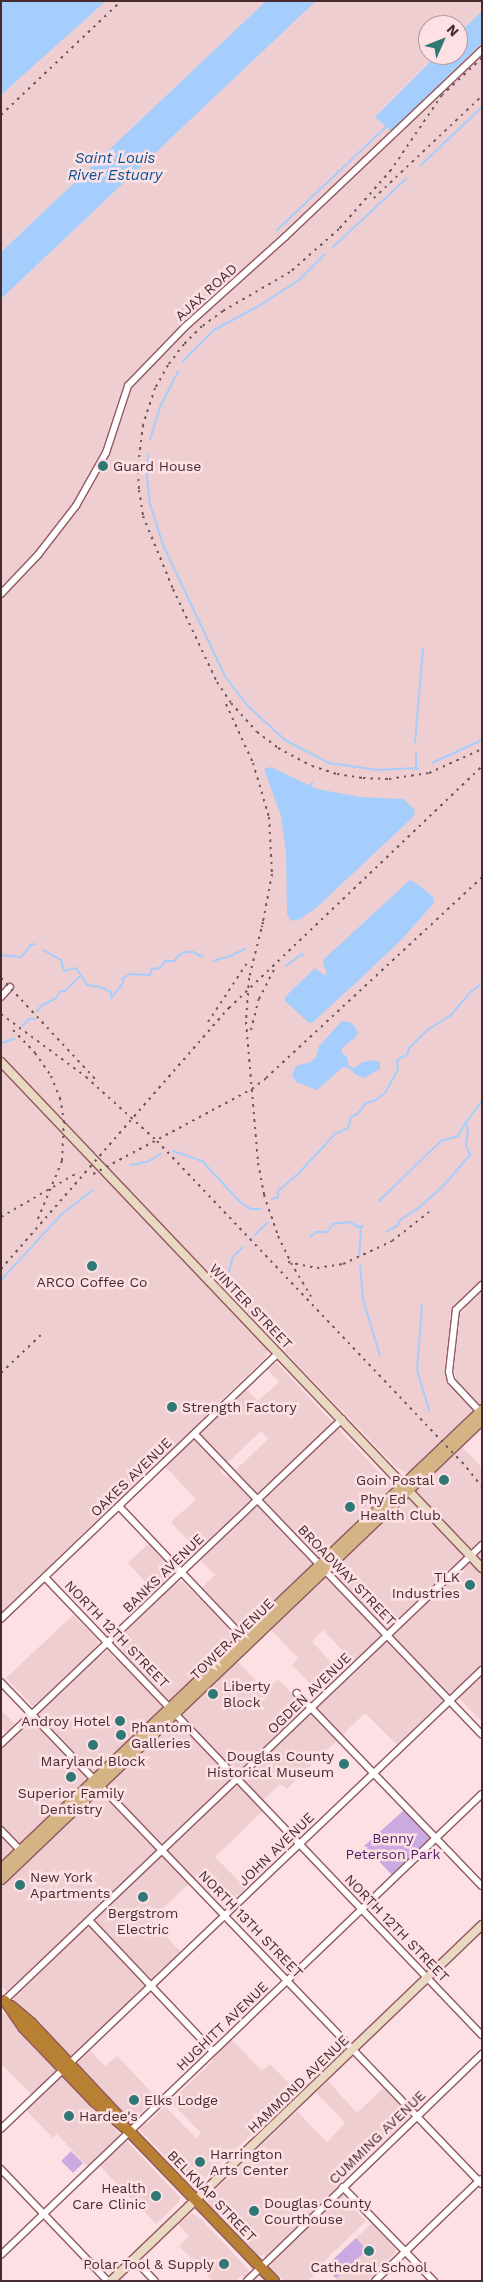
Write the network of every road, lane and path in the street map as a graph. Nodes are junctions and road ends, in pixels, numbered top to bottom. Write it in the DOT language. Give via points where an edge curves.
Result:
graph roads {
  1 [pos="482,50"];
  2 [pos="1,594"];
  3 [pos="10,988"];
  4 [pos="1,997"];
  5 [pos="1,1062"];
  6 [pos="482,1285"];
  7 [pos="278,1353"];
  8 [pos="481,1413"];
  9 [pos="342,1419"];
  10 [pos="195,1434"];
  11 [pos="405,1487"];
  12 [pos="258,1500"];
  13 [pos="119,1506"];
  14 [pos="482,1545"];
  15 [pos="471,1556"];
  16 [pos="322,1567"];
  17 [pos="482,1568"];
  18 [pos="181,1572"];
  19 [pos="45,1577"];
  20 [pos="1,1619"];
  21 [pos="388,1635"];
  22 [pos="245,1640"];
  23 [pos="108,1643"];
  24 [pos="482,1670"];
  25 [pos="1,1682"];
  26 [pos="297,1693"];
  27 [pos="450,1701"];
  28 [pos="312,1708"];
  29 [pos="173,1710"];
  30 [pos="32,1715"];
  31 [pos="482,1734"];
  32 [pos="1,1744"];
  33 [pos="374,1773"];
  34 [pos="238,1779"];
  35 [pos="97,1782"];
  36 [pos="482,1794"];
  37 [pos="1,1830"];
  38 [pos="436,1838"];
  39 [pos="299,1844"];
  40 [pos="20,1850"];
  41 [pos="162,1850"];
  42 [pos="2,1875"];
  43 [pos="482,1886"];
  44 [pos="361,1910"];
  45 [pos="225,1915"];
  46 [pos="90,1921"];
  47 [pos="482,1925"];
  48 [pos="427,1978"];
  49 [pos="288,1980"];
  50 [pos="152,1986"];
  51 [pos="2,2001"];
  52 [pos="482,2035"];
  53 [pos="352,2049"];
  54 [pos="214,2051"];
  55 [pos="482,2054"];
  56 [pos="67,2066"];
  57 [pos="417,2116"];
  58 [pos="1,2129"];
  59 [pos="130,2131"];
  60 [pos="1,2169"];
  61 [pos="481,2181"];
  62 [pos="344,2187"];
  63 [pos="196,2200"];
  64 [pos="44,2214"];
  65 [pos="406,2252"];
  66 [pos="1,2254"];
  67 [pos="134,2259"];
  68 [pos="261,2267"];
  69 [pos="109,2281"];
  70 [pos="155,2281"];
  71 [pos="247,2281"];
  72 [pos="274,2281"];
  73 [pos="375,2281"];
  74 [pos="434,2281"];
  1 -- 2 [label="street, AJAX ROAD" via="291,232 185,327 128,386 106,453 76,506 38,555"];
  3 -- 4 [label="street"];
  5 -- 7 [label="street, WINTER STREET"];
  6 -- 8 [label="street" via="456,1310 450,1378"];
  7 -- 9 [label="street, WINTER STREET"];
  7 -- 10 [label="street, OAKES AVENUE"];
  8 -- 11 [label="main road, TOWER AVENUE"];
  9 -- 11 [label="street, WINTER STREET"];
  9 -- 12 [label="street, BANKS AVENUE"];
  10 -- 12 [label="street, BROADWAY STREET"];
  10 -- 13 [label="street, OAKES AVENUE"];
  11 -- 15 [label="street, WINTER STREET"];
  11 -- 16 [label="main road, TOWER AVENUE"];
  12 -- 16 [label="street, BROADWAY STREET"];
  12 -- 18 [label="street, BANKS AVENUE"];
  13 -- 18 [label="street"];
  13 -- 19 [label="street, OAKES AVENUE"];
  14 -- 15 [label="street, OGDEN AVENUE"];
  15 -- 17 [label="street, WINTER STREET"];
  15 -- 21 [label="street, OGDEN AVENUE"];
  16 -- 21 [label="street, BROADWAY STREET"];
  16 -- 22 [label="main road, TOWER AVENUE"];
  18 -- 22 [label="street"];
  18 -- 23 [label="street, BANKS AVENUE"];
  19 -- 20 [label="street, OAKES AVENUE"];
  19 -- 23 [label="street, NORTH 12TH STREET"];
  21 -- 27 [label="street, BROADWAY STREET"];
  21 -- 28 [label="street, OGDEN AVENUE"];
  22 -- 29 [label="main road, TOWER AVENUE"];
  23 -- 29 [label="street, NORTH 12TH STREET"];
  23 -- 30 [label="street, BANKS AVENUE"];
  24 -- 27 [label="street, JOHN AVENUE"];
  25 -- 30 [label="street, NORTH 13TH STREET"];
  26 -- 28 [label="street"];
  27 -- 31 [label="street, BROADWAY STREET"];
  27 -- 33 [label="street, JOHN AVENUE"];
  28 -- 33 [label="street"];
  28 -- 34 [label="street, OGDEN AVENUE"];
  29 -- 34 [label="street, NORTH 12TH STREET"];
  29 -- 35 [label="main road, TOWER AVENUE"];
  30 -- 32 [label="street, BANKS AVENUE"];
  30 -- 35 [label="street, NORTH 13TH STREET"];
  33 -- 38 [label="street"];
  33 -- 39 [label="street, JOHN AVENUE"];
  34 -- 39 [label="street, NORTH 12TH STREET"];
  34 -- 41 [label="street, OGDEN AVENUE"];
  35 -- 40 [label="main road, TOWER AVENUE"];
  35 -- 41 [label="street, NORTH 13TH STREET"];
  35 -- 42 [label="main road, TOWER AVENUE"];
  36 -- 38 [label="street, HUGHITT AVENUE"];
  37 -- 40 [label="street"];
  38 -- 43 [label="street"];
  38 -- 44 [label="street, HUGHITT AVENUE"];
  39 -- 44 [label="street, NORTH 12TH STREET"];
  39 -- 45 [label="street, JOHN AVENUE"];
  40 -- 42 [label="main road, TOWER AVENUE" via="21,1855"];
  41 -- 45 [label="street, NORTH 13TH STREET"];
  41 -- 46 [label="street, OGDEN AVENUE"];
  44 -- 48 [label="street, NORTH 12TH STREET"];
  44 -- 49 [label="street, HUGHITT AVENUE"];
  45 -- 49 [label="street, NORTH 13TH STREET"];
  45 -- 50 [label="street, JOHN AVENUE"];
  46 -- 50 [label="street"];
  46 -- 51 [label="street, OGDEN AVENUE"];
  47 -- 48 [label="street, HAMMOND AVENUE"];
  48 -- 52 [label="street, NORTH 12TH STREET"];
  48 -- 53 [label="street, HAMMOND AVENUE"];
  49 -- 53 [label="street, NORTH 13TH STREET"];
  49 -- 54 [label="street, HUGHITT AVENUE"];
  50 -- 54 [label="street"];
  50 -- 56 [label="street, JOHN AVENUE"];
  51 -- 56 [label="highway, BELKNAP STREET" via="23,2027"];
  53 -- 57 [label="street, NORTH 13TH STREET"];
  53 -- 63 [label="street, HAMMOND AVENUE"];
  54 -- 59 [label="street, HUGHITT AVENUE"];
  55 -- 57 [label="street, CUMMING AVENUE"];
  56 -- 58 [label="street, JOHN AVENUE"];
  56 -- 59 [label="highway, BELKNAP STREET" via="98,2104"];
  57 -- 61 [label="street, NORTH 13TH STREET"];
  57 -- 62 [label="street, CUMMING AVENUE"];
  59 -- 63 [label="highway, BELKNAP STREET"];
  59 -- 64 [label="street, HUGHITT AVENUE"];
  60 -- 64 [label="street"];
  61 -- 65 [label="street"];
  62 -- 65 [label="street"];
  62 -- 68 [label="street, CUMMING AVENUE"];
  63 -- 67 [label="street, HAMMOND AVENUE"];
  63 -- 68 [label="highway, BELKNAP STREET"];
  64 -- 66 [label="street, HUGHITT AVENUE"];
  64 -- 69 [label="street"];
  65 -- 73 [label="street"];
  65 -- 74 [label="street"];
  67 -- 69 [label="street, HAMMOND AVENUE"];
  67 -- 70 [label="street"];
  68 -- 71 [label="street, CUMMING AVENUE"];
  68 -- 72 [label="highway, BELKNAP STREET"];
}
